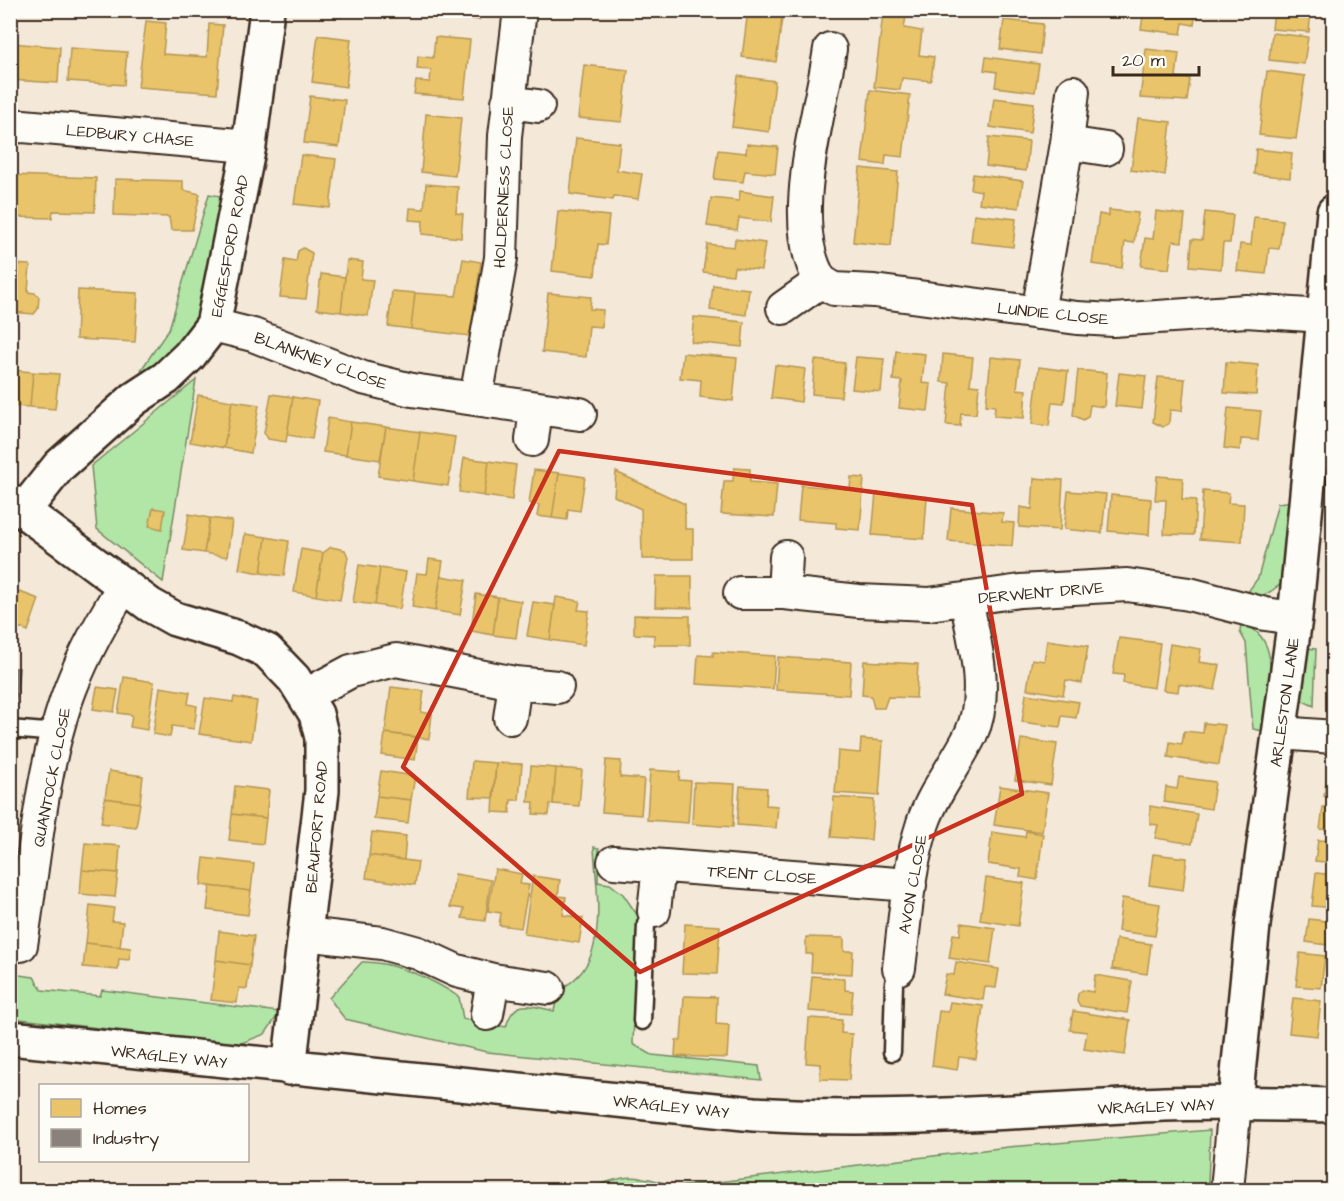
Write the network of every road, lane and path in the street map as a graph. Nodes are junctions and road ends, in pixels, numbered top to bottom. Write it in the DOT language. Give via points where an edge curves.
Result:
graph roads {
  1 [pos="267,10"];
  2 [pos="519,10"];
  3 [pos="830,49"];
  4 [pos="1073,92"];
  5 [pos="10,127"];
  6 [pos="1067,143"];
  7 [pos="249,146"];
  8 [pos="1106,149"];
  9 [pos="1334,212"];
  10 [pos="821,281"];
  11 [pos="783,308"];
  12 [pos="1038,313"];
  13 [pos="1324,316"];
  14 [pos="213,325"];
  15 [pos="476,398"];
  16 [pos="536,409"];
  17 [pos="580,414"];
  18 [pos="532,440"];
  19 [pos="17,505"];
  20 [pos="786,557"];
  21 [pos="123,587"];
  22 [pos="740,593"];
  23 [pos="784,593"];
  24 [pos="966,599"];
  25 [pos="1295,618"];
  26 [pos="515,682"];
  27 [pos="557,687"];
  28 [pos="306,695"];
  29 [pos="510,718"];
  30 [pos="10,729"];
  31 [pos="57,733"];
  32 [pos="1280,733"];
  33 [pos="1334,737"];
  34 [pos="614,862"];
  35 [pos="659,866"];
  36 [pos="910,885"];
  37 [pos="654,911"];
  38 [pos="305,934"];
  39 [pos="21,945"];
  40 [pos="899,968"];
  41 [pos="493,980"];
  42 [pos="548,988"];
  43 [pos="487,1014"];
  44 [pos="642,1021"];
  45 [pos="10,1038"];
  46 [pos="892,1052"];
  47 [pos="289,1068"];
  48 [pos="1235,1103"];
  49 [pos="1334,1105"];
  50 [pos="1227,1191"];
  1 -- 7 [label="street, EGGESFORD ROAD"];
  2 -- 15 [label="street, HOLDERNESS CLOSE" via="523,104"];
  3 -- 10 [label="street" via="805,187 810,255"];
  4 -- 6 [label="street"];
  5 -- 7 [label="street, LEDBURY CHASE"];
  6 -- 8 [label="street"];
  6 -- 12 [label="street"];
  7 -- 14 [label="street, EGGESFORD ROAD"];
  9 -- 13 [label="street, ARLESTON LANE"];
  10 -- 11 [label="street"];
  10 -- 12 [label="street, LUNDIE CLOSE" via="834,289"];
  12 -- 13 [label="street, LUNDIE CLOSE" via="1113,320 1246,311"];
  13 -- 25 [label="street, ARLESTON LANE"];
  14 -- 15 [label="street, BLANKNEY CLOSE" via="253,335 363,378 412,390"];
  14 -- 19 [label="street, EGGESFORD ROAD" via="166,378 134,399"];
  15 -- 16 [label="street, BLANKNEY CLOSE"];
  16 -- 17 [label="street, BLANKNEY CLOSE"];
  16 -- 18 [label="street"];
  19 -- 21 [label="street, BEAUFORT ROAD"];
  20 -- 23 [label="street"];
  21 -- 28 [label="street, BEAUFORT ROAD" via="175,619 239,638 267,651"];
  21 -- 31 [label="street, QUANTOCK CLOSE" via="89,644"];
  22 -- 23 [label="street, DERWENT DRIVE"];
  23 -- 24 [label="street, DERWENT DRIVE" via="892,603"];
  24 -- 25 [label="street, DERWENT DRIVE" via="1020,591 1128,585"];
  24 -- 36 [label="street, AVON CLOSE" via="978,671 976,717 972,733 924,819"];
  25 -- 32 [label="street, ARLESTON LANE"];
  26 -- 27 [label="street"];
  26 -- 28 [label="street" via="396,660 351,671"];
  26 -- 29 [label="street"];
  28 -- 38 [label="street, BEAUFORT ROAD" via="316,714 323,761"];
  30 -- 31 [label="lane"];
  31 -- 39 [label="street, QUANTOCK CLOSE"];
  32 -- 33 [label="street"];
  32 -- 48 [label="street, ARLESTON LANE" via="1252,925"];
  34 -- 35 [label="street, TRENT CLOSE"];
  35 -- 36 [label="street, TRENT CLOSE"];
  35 -- 37 [label="street"];
  36 -- 40 [label="street, AVON CLOSE"];
  37 -- 44 [label="lane" via="646,924"];
  38 -- 41 [label="street" via="382,943"];
  38 -- 47 [label="street, BEAUFORT ROAD"];
  40 -- 46 [label="lane" via="894,983"];
  41 -- 42 [label="street"];
  41 -- 43 [label="street"];
  45 -- 47 [label="street, WRAGLEY WAY"];
  47 -- 48 [label="street, WRAGLEY WAY" via="821,1119"];
  48 -- 49 [label="street, WRAGLEY WAY"];
  48 -- 50 [label="street, ARLESTON LANE"];
}
